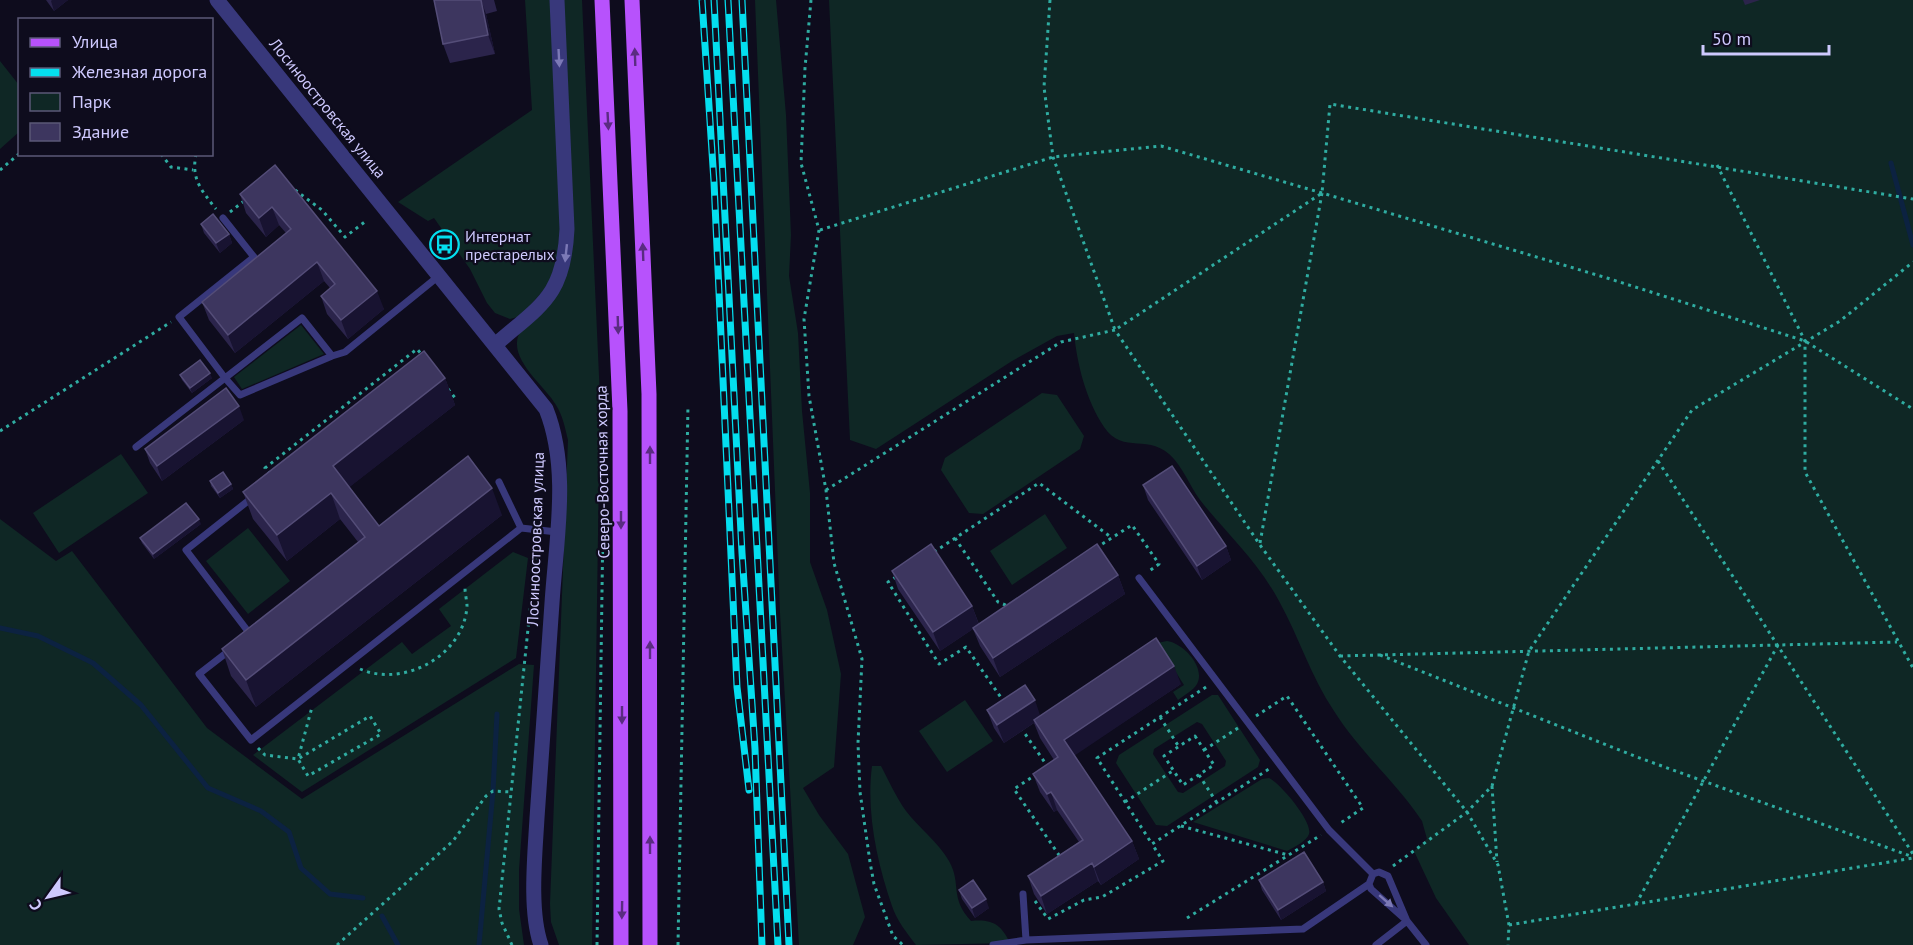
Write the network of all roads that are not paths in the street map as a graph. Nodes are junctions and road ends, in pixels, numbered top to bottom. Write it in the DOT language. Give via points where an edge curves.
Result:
graph roads {
  1 [pos="217,0"];
  2 [pos="557,0"];
  3 [pos="602,0"];
  4 [pos="632,0"];
  5 [pos="223,218"];
  6 [pos="440,275"];
  7 [pos="495,345"];
  8 [pos="332,356"];
  9 [pos="225,378"];
  10 [pos="136,447"];
  11 [pos="275,481"];
  12 [pos="499,482"];
  13 [pos="521,528"];
  14 [pos="556,532"];
  15 [pos="1139,578"];
  16 [pos="243,640"];
  17 [pos="234,647"];
  18 [pos="1373,874"];
  19 [pos="1369,884"];
  20 [pos="1023,894"];
  21 [pos="1407,921"];
  22 [pos="1026,940"];
  23 [pos="541,945"];
  24 [pos="621,945"];
  25 [pos="650,945"];
  26 [pos="993,945"];
  27 [pos="1376,945"];
  28 [pos="1426,945"];
  1 -- 6 [label="street, Лосиноостровская улица"];
  2 -- 7 [label="street, one-way" via="567,229 564,266 541,306"];
  3 -- 24 [label="main road, Северо-Восточная хорда, one-way" via="620,411"];
  25 -- 4 [label="main road, one-way" via="649,394"];
  5 -- 9 [label="lane" via="254,257 178,317"];
  6 -- 7 [label="street, Лосиноостровская улица"];
  6 -- 8 [label="lane" via="345,352"];
  7 -- 14 [label="street, Лосиноостровская улица" via="546,410 555,432 560,459"];
  8 -- 9 [label="lane" via="240,395"];
  8 -- 9 [label="lane" via="302,318"];
  9 -- 10 [label="lane"];
  11 -- 16 [label="lane" via="186,550 251,634"];
  12 -- 13 [label="lane"];
  13 -- 14 [label="lane"];
  13 -- 17 [label="lane" via="250,740 199,674"];
  14 -- 23 [label="street, Лосиноостровская улица" via="536,840"];
  15 -- 18 [label="lane" via="1329,830"];
  18 -- 19 [label="lane"];
  18 -- 21 [label="lane" via="1388,876"];
  19 -- 21 [label="lane, one-way"];
  19 -- 22 [label="lane" via="1303,929"];
  20 -- 22 [label="lane"];
  21 -- 27 [label="lane"];
  21 -- 28 [label="lane"];
  22 -- 26 [label="lane"];
}
